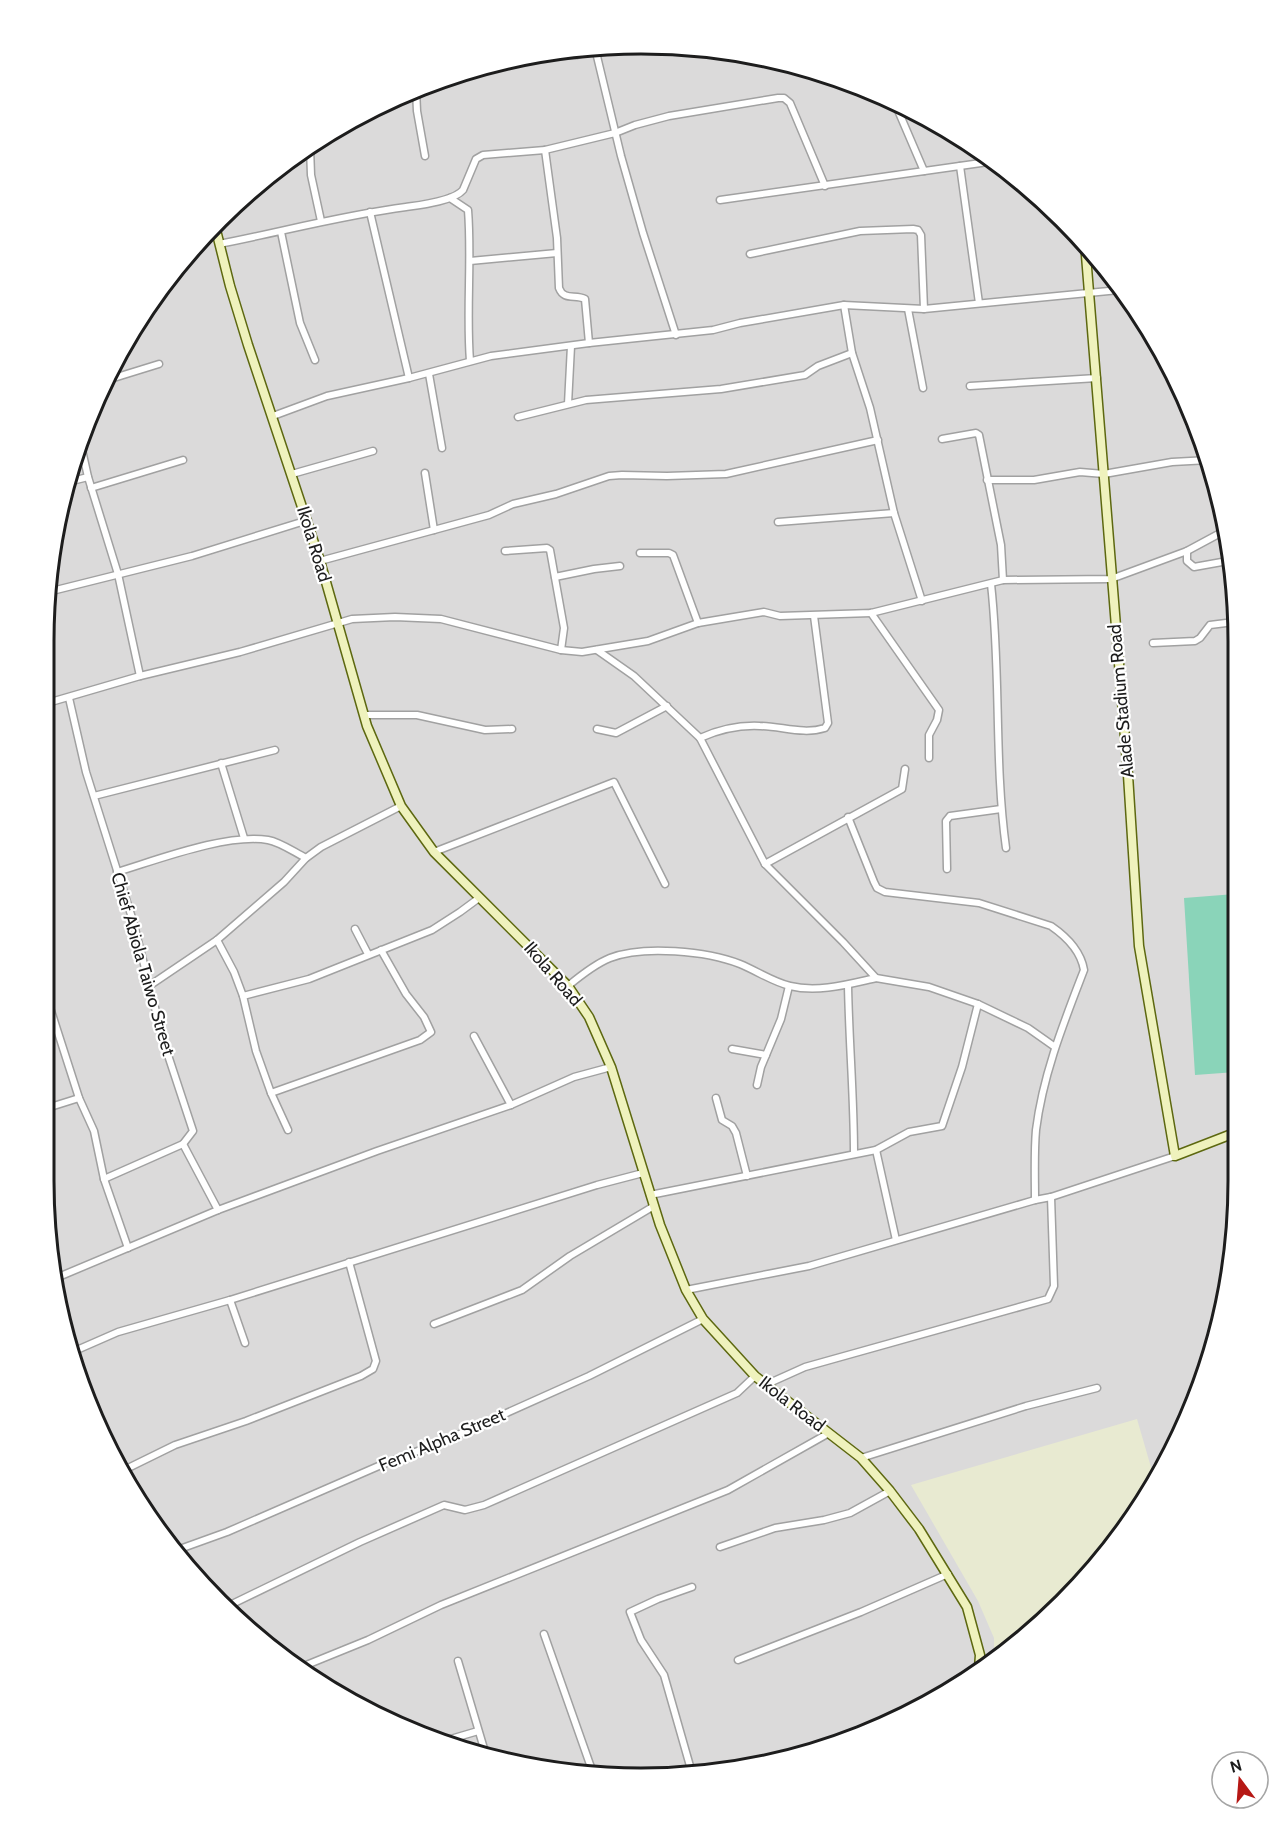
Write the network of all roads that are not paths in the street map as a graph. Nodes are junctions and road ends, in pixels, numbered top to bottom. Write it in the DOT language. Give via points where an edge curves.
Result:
graph roads {
  1 [pos="597,56"];
  2 [pos="416,99"];
  3 [pos="900,114"];
  4 [pos="615,133"];
  5 [pos="545,150"];
  6 [pos="310,156"];
  7 [pos="425,156"];
  8 [pos="981,163"];
  9 [pos="960,166"];
  10 [pos="924,171"];
  11 [pos="825,186"];
  12 [pos="450,198"];
  13 [pos="720,200"];
  14 [pos="370,212"];
  15 [pos="321,222"];
  16 [pos="281,232"];
  17 [pos="217,236"];
  18 [pos="219,244"];
  19 [pos="557,254"];
  20 [pos="750,254"];
  21 [pos="1087,260"];
  22 [pos="470,261"];
  23 [pos="1112,291"];
  24 [pos="1090,293"];
  25 [pos="979,303"];
  26 [pos="844,305"];
  27 [pos="908,309"];
  28 [pos="924,309"];
  29 [pos="676,335"];
  30 [pos="589,342"];
  31 [pos="571,346"];
  32 [pos="852,353"];
  33 [pos="315,360"];
  34 [pos="470,362"];
  35 [pos="159,364"];
  36 [pos="429,374"];
  37 [pos="117,377"];
  38 [pos="409,378"];
  39 [pos="1097,378"];
  40 [pos="970,386"];
  41 [pos="923,388"];
  42 [pos="568,404"];
  43 [pos="273,416"];
  44 [pos="518,417"];
  45 [pos="942,439"];
  46 [pos="878,440"];
  47 [pos="441,448"];
  48 [pos="373,452"];
  49 [pos="84,457"];
  50 [pos="183,460"];
  51 [pos="1200,461"];
  52 [pos="424,473"];
  53 [pos="292,474"];
  54 [pos="1104,474"];
  55 [pos="88,477"];
  56 [pos="77,480"];
  57 [pos="987,480"];
  58 [pos="91,488"];
  59 [pos="894,513"];
  60 [pos="308,520"];
  61 [pos="778,522"];
  62 [pos="434,530"];
  63 [pos="1218,534"];
  64 [pos="506,551"];
  65 [pos="1187,551"];
  66 [pos="640,553"];
  67 [pos="320,561"];
  68 [pos="1223,562"];
  69 [pos="620,566"];
  70 [pos="118,574"];
  71 [pos="555,577"];
  72 [pos="1111,579"];
  73 [pos="1003,580"];
  74 [pos="991,584"];
  75 [pos="56,590"];
  76 [pos="922,601"];
  77 [pos="871,613"];
  78 [pos="814,616"];
  79 [pos="338,623"];
  80 [pos="698,623"];
  81 [pos="1228,623"];
  82 [pos="1153,643"];
  83 [pos="561,650"];
  84 [pos="597,650"];
  85 [pos="140,676"];
  86 [pos="69,698"];
  87 [pos="54,702"];
  88 [pos="667,706"];
  89 [pos="364,715"];
  90 [pos="512,729"];
  91 [pos="597,729"];
  92 [pos="700,738"];
  93 [pos="275,750"];
  94 [pos="929,758"];
  95 [pos="221,764"];
  96 [pos="905,769"];
  97 [pos="94,796"];
  98 [pos="401,806"];
  99 [pos="1001,809"];
  100 [pos="848,817"];
  101 [pos="244,838"];
  102 [pos="1006,848"];
  103 [pos="435,852"];
  104 [pos="306,858"];
  105 [pos="765,864"];
  106 [pos="947,869"];
  107 [pos="117,873"];
  108 [pos="664,884"];
  109 [pos="479,898"];
  110 [pos="355,929"];
  111 [pos="217,940"];
  112 [pos="381,950"];
  113 [pos="368,954"];
  114 [pos="876,978"];
  115 [pos="848,985"];
  116 [pos="149,986"];
  117 [pos="568,986"];
  118 [pos="789,986"];
  119 [pos="243,996"];
  120 [pos="978,1004"];
  121 [pos="54,1029"];
  122 [pos="474,1036"];
  123 [pos="1055,1047"];
  124 [pos="732,1049"];
  125 [pos="766,1055"];
  126 [pos="611,1067"];
  127 [pos="757,1085"];
  128 [pos="272,1094"];
  129 [pos="80,1098"];
  130 [pos="716,1098"];
  131 [pos="512,1105"];
  132 [pos="54,1106"];
  133 [pos="288,1130"];
  134 [pos="1228,1135"];
  135 [pos="183,1144"];
  136 [pos="876,1150"];
  137 [pos="854,1154"];
  138 [pos="1175,1156"];
  139 [pos="643,1173"];
  140 [pos="747,1176"];
  141 [pos="104,1179"];
  142 [pos="651,1195"];
  143 [pos="1051,1197"];
  144 [pos="1035,1200"];
  145 [pos="654,1206"];
  146 [pos="218,1210"];
  147 [pos="896,1240"];
  148 [pos="128,1248"];
  149 [pos="349,1262"];
  150 [pos="62,1276"];
  151 [pos="686,1290"];
  152 [pos="230,1300"];
  153 [pos="703,1319"];
  154 [pos="435,1324"];
  155 [pos="244,1343"];
  156 [pos="79,1349"];
  157 [pos="754,1376"];
  158 [pos="765,1385"];
  159 [pos="1097,1388"];
  160 [pos="829,1433"];
  161 [pos="861,1458"];
  162 [pos="129,1468"];
  163 [pos="890,1491"];
  164 [pos="720,1547"];
  165 [pos="183,1548"];
  166 [pos="948,1574"];
  167 [pos="692,1587"];
  168 [pos="234,1603"];
  169 [pos="544,1634"];
  170 [pos="738,1660"];
  171 [pos="980,1660"];
  172 [pos="458,1661"];
  173 [pos="308,1664"];
  174 [pos="478,1731"];
  175 [pos="455,1738"];
  176 [pos="483,1746"];
  177 [pos="590,1766"];
  178 [pos="690,1766"];
  1 -- 4 [label="street"];
  2 -- 7 [label="street"];
  3 -- 10 [label="street"];
  4 -- 5 [label="street"];
  4 -- 11 [label="street" via="669,116 784,98 790,103"];
  4 -- 29 [label="street"];
  5 -- 12 [label="street" via="479,157 463,190"];
  5 -- 19 [label="street"];
  6 -- 15 [label="street"];
  8 -- 9 [label="street"];
  9 -- 10 [label="street"];
  9 -- 25 [label="street"];
  10 -- 11 [label="street"];
  11 -- 13 [label="street"];
  12 -- 14 [label="street"];
  12 -- 22 [label="street" via="468,210"];
  14 -- 15 [label="street"];
  14 -- 38 [label="street"];
  15 -- 16 [label="street"];
  16 -- 18 [label="street"];
  16 -- 33 [label="street" via="300,323"];
  17 -- 18 [label="street, Ikola Road"];
  18 -- 43 [label="street, Ikola Road"];
  19 -- 22 [label="street"];
  19 -- 30 [label="street" via="561,294 585,299"];
  20 -- 28 [label="street" via="860,231 918,230"];
  21 -- 24 [label="street, Alade Stadium Road"];
  22 -- 34 [label="street"];
  23 -- 24 [label="street"];
  24 -- 25 [label="street"];
  24 -- 39 [label="street, Alade Stadium Road"];
  25 -- 28 [label="street"];
  26 -- 27 [label="street"];
  26 -- 29 [label="street"];
  26 -- 32 [label="street"];
  27 -- 28 [label="street"];
  27 -- 41 [label="street"];
  29 -- 30 [label="street"];
  30 -- 31 [label="street"];
  31 -- 34 [label="street"];
  31 -- 42 [label="street"];
  32 -- 42 [label="street" via="805,375 721,389"];
  32 -- 46 [label="street"];
  34 -- 36 [label="street"];
  35 -- 37 [label="street"];
  36 -- 38 [label="street"];
  36 -- 47 [label="street"];
  38 -- 43 [label="street" via="327,396"];
  39 -- 40 [label="street"];
  39 -- 54 [label="street, Alade Stadium Road"];
  42 -- 44 [label="street"];
  43 -- 53 [label="street, Ikola Road"];
  45 -- 57 [label="street" via="978,434"];
  46 -- 59 [label="street"];
  46 -- 62 [label="street" via="726,474 609,477"];
  48 -- 53 [label="street"];
  49 -- 55 [label="street"];
  50 -- 58 [label="street"];
  51 -- 54 [label="street"];
  52 -- 62 [label="street"];
  53 -- 60 [label="street, Ikola Road"];
  54 -- 57 [label="street" via="1080,472 1034,480"];
  54 -- 72 [label="street, Alade Stadium Road"];
  55 -- 56 [label="street"];
  55 -- 58 [label="street"];
  57 -- 73 [label="street" via="1001,545"];
  58 -- 70 [label="street"];
  59 -- 61 [label="street"];
  59 -- 76 [label="street"];
  60 -- 67 [label="street, Ikola Road"];
  60 -- 70 [label="street"];
  62 -- 67 [label="street"];
  63 -- 65 [label="street"];
  64 -- 71 [label="street" via="548,548"];
  65 -- 68 [label="street" via="1187,561 1194,567"];
  65 -- 72 [label="street"];
  66 -- 80 [label="street" via="673,555"];
  67 -- 79 [label="street, Ikola Road"];
  69 -- 71 [label="street"];
  70 -- 75 [label="street"];
  70 -- 85 [label="street"];
  71 -- 83 [label="street" via="564,628"];
  72 -- 73 [label="street"];
  72 -- 138 [label="street, Alade Stadium Road" via="1139,946"];
  73 -- 74 [label="street"];
  74 -- 76 [label="street"];
  74 -- 99 [label="street"];
  76 -- 77 [label="street"];
  77 -- 78 [label="street"];
  77 -- 94 [label="street" via="939,710 928,735"];
  78 -- 80 [label="street" via="764,612"];
  78 -- 92 [label="street" via="828,723 825,728 794,731 740,726"];
  79 -- 83 [label="street" via="363,618 441,619"];
  79 -- 85 [label="street"];
  79 -- 89 [label="street, Ikola Road"];
  80 -- 84 [label="street" via="648,641"];
  81 -- 82 [label="street" via="1210,625 1195,641"];
  83 -- 84 [label="street"];
  84 -- 88 [label="street"];
  85 -- 86 [label="street"];
  86 -- 87 [label="street"];
  86 -- 97 [label="street, Chief Abiola Taiwo Street"];
  88 -- 91 [label="street" via="616,733"];
  88 -- 92 [label="street"];
  89 -- 90 [label="street" via="417,716 485,730"];
  89 -- 98 [label="street, Ikola Road"];
  92 -- 105 [label="street"];
  93 -- 95 [label="street"];
  95 -- 97 [label="street"];
  95 -- 101 [label="street"];
  96 -- 100 [label="street" via="902,789"];
  97 -- 107 [label="street, Chief Abiola Taiwo Street"];
  98 -- 103 [label="street, Ikola Road"];
  98 -- 104 [label="street"];
  99 -- 102 [label="street"];
  99 -- 106 [label="street" via="950,816 946,821"];
  100 -- 105 [label="street"];
  100 -- 123 [label="street" via="874,882 885,892 979,903 1051,927 1068,941 1082,958 1084,970"];
  101 -- 104 [label="street" via="270,840"];
  101 -- 107 [label="street" via="187,850"];
  103 -- 108 [label="street" via="614,782"];
  103 -- 109 [label="street, Ikola Road"];
  104 -- 111 [label="street"];
  105 -- 114 [label="street"];
  107 -- 116 [label="street, Chief Abiola Taiwo Street"];
  109 -- 112 [label="street" via="432,930"];
  109 -- 117 [label="street, Ikola Road"];
  110 -- 113 [label="street"];
  111 -- 116 [label="street"];
  111 -- 119 [label="street"];
  112 -- 113 [label="street"];
  112 -- 128 [label="street" via="431,1032 420,1040"];
  113 -- 119 [label="street" via="309,979"];
  114 -- 115 [label="street"];
  114 -- 120 [label="street" via="929,987"];
  115 -- 118 [label="street"];
  115 -- 137 [label="street"];
  116 -- 135 [label="street, Chief Abiola Taiwo Street" via="192,1126 193,1131"];
  117 -- 118 [label="street" via="602,962 627,952 679,951 731,961"];
  117 -- 126 [label="street, Ikola Road" via="589,1017"];
  118 -- 125 [label="street"];
  119 -- 128 [label="street" via="256,1051"];
  120 -- 123 [label="street" via="1028,1028"];
  120 -- 136 [label="street" via="944,1123 909,1132"];
  121 -- 129 [label="street"];
  122 -- 131 [label="street"];
  123 -- 144 [label="street" via="1036,1131"];
  124 -- 125 [label="street"];
  125 -- 127 [label="street"];
  126 -- 131 [label="street" via="574,1077"];
  126 -- 139 [label="street, Ikola Road"];
  128 -- 133 [label="street"];
  129 -- 132 [label="street"];
  129 -- 141 [label="street" via="94,1131"];
  130 -- 140 [label="street" via="722,1120 736,1133"];
  131 -- 146 [label="street"];
  134 -- 138 [label="street"];
  135 -- 141 [label="street"];
  135 -- 146 [label="street"];
  136 -- 137 [label="street"];
  136 -- 147 [label="street"];
  137 -- 140 [label="street"];
  138 -- 143 [label="street"];
  139 -- 142 [label="street, Ikola Road"];
  139 -- 149 [label="street"];
  140 -- 142 [label="street"];
  141 -- 148 [label="street"];
  142 -- 145 [label="street, Ikola Road"];
  143 -- 144 [label="street"];
  143 -- 158 [label="street" via="1054,1286 1048,1299 805,1367"];
  144 -- 147 [label="street"];
  145 -- 151 [label="street, Ikola Road"];
  145 -- 154 [label="street" via="522,1290"];
  146 -- 148 [label="street"];
  147 -- 151 [label="street" via="809,1266"];
  148 -- 150 [label="street"];
  149 -- 152 [label="street"];
  149 -- 162 [label="street" via="376,1361 373,1369 246,1421 175,1445"];
  151 -- 153 [label="street, Ikola Road"];
  152 -- 155 [label="street"];
  152 -- 156 [label="street" via="118,1332"];
  153 -- 157 [label="street, Ikola Road"];
  153 -- 165 [label="street, Femi Alpha Street" via="454,1437"];
  157 -- 158 [label="street, Ikola Road"];
  157 -- 168 [label="street" via="737,1393 507,1496 465,1510 444,1505"];
  158 -- 160 [label="street, Ikola Road"];
  159 -- 161 [label="street"];
  160 -- 161 [label="street, Ikola Road"];
  160 -- 173 [label="street" via="728,1490 441,1605"];
  161 -- 163 [label="street, Ikola Road"];
  163 -- 164 [label="street" via="850,1513 775,1528"];
  163 -- 166 [label="street, Ikola Road"];
  166 -- 170 [label="street"];
  166 -- 171 [label="street, Ikola Road" via="967,1607"];
  167 -- 178 [label="street" via="630,1612 641,1640 664,1675"];
  169 -- 177 [label="street"];
  172 -- 174 [label="street"];
  174 -- 175 [label="street"];
  174 -- 176 [label="street"];
}
